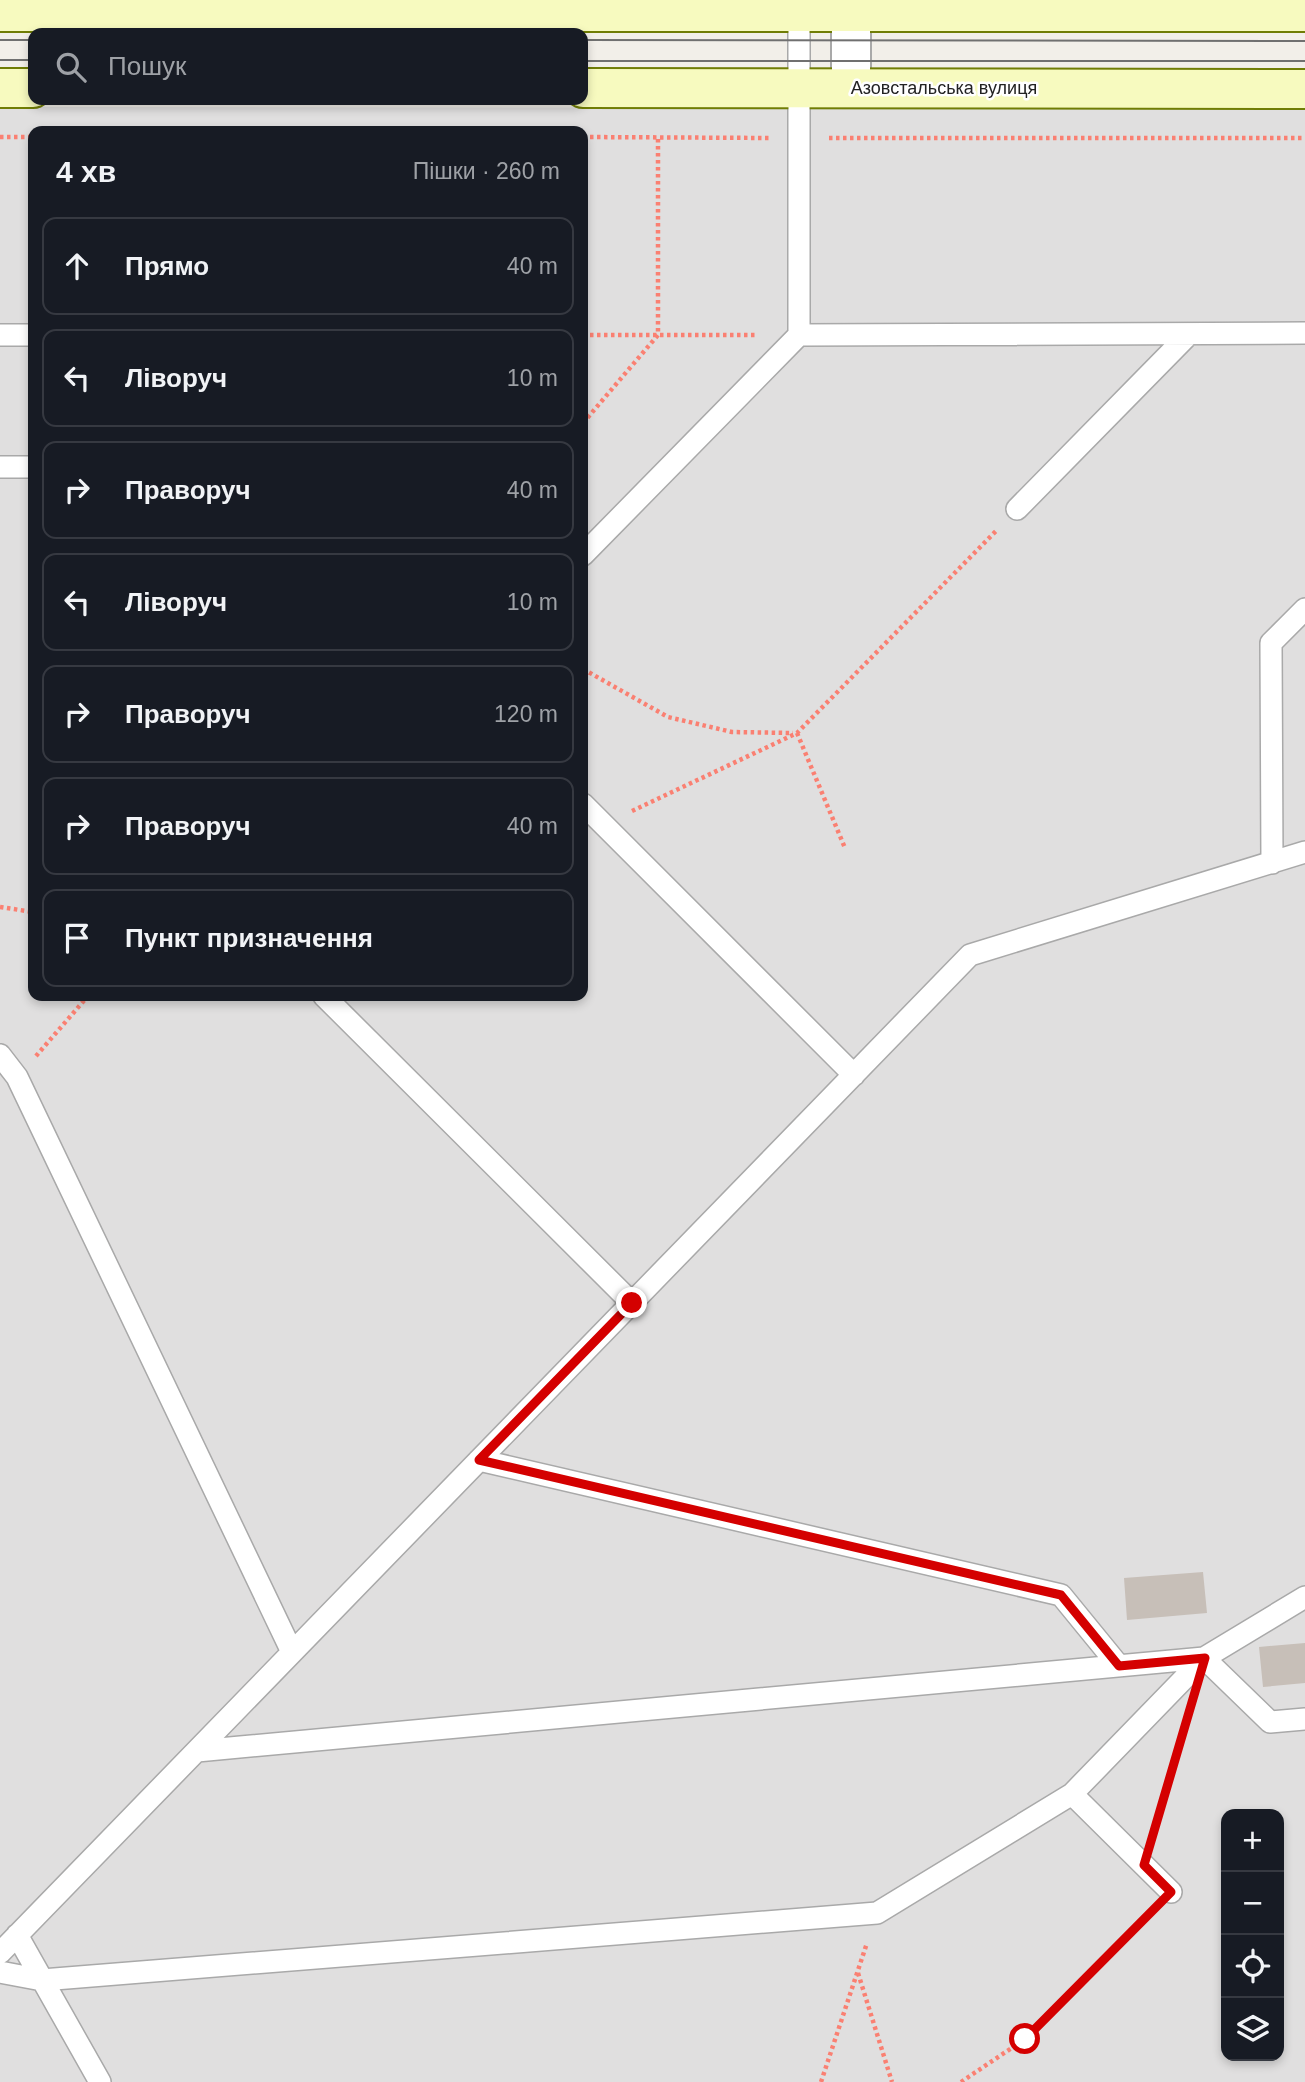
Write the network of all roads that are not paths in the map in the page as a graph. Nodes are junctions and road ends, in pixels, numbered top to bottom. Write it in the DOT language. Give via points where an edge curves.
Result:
graph roads {
  1 [pos="851,6"];
  2 [pos="0,12"];
  3 [pos="799,12"];
  4 [pos="1305,12"];
  5 [pos="0,88"];
  6 [pos="28,88"];
  7 [pos="588,88"];
  8 [pos="799,88"];
  9 [pos="851,88"];
  10 [pos="1305,89"];
  11 [pos="1189,334"];
  12 [pos="1305,334"];
  13 [pos="0,335"];
  14 [pos="28,335"];
  15 [pos="799,335"];
  16 [pos="0,467"];
  17 [pos="28,467"];
  18 [pos="1017,509"];
  19 [pos="588,550"];
  20 [pos="1305,610"];
  21 [pos="588,809"];
  22 [pos="1305,852"];
  23 [pos="1272,863"];
  24 [pos="329,1001"];
  25 [pos="0,1055"];
  26 [pos="853,1075"];
  27 [pos="9,1080"];
  28 [pos="632,1303"];
  29 [pos="479,1460"];
  30 [pos="1305,1597"];
  31 [pos="292,1652"];
  32 [pos="1205,1658"];
  33 [pos="1119,1666"];
  34 [pos="1305,1719"];
  35 [pos="197,1751"];
  36 [pos="1072,1794"];
  37 [pos="1171,1892"];
  38 [pos="17,1935"];
  39 [pos="0,1953"];
  40 [pos="0,1972"];
  41 [pos="43,1980"];
  42 [pos="100,2082"];
  1 -- 3 [label="street"];
  1 -- 4 [label="street"];
  1 -- 9 [label="street"];
  2 -- 3 [label="street"];
  3 -- 8 [label="lane"];
  5 -- 6 [label="street"];
  7 -- 8 [label="street, Азовстальська вулиця"];
  8 -- 9 [label="street, Азовстальська вулиця"];
  8 -- 15 [label="lane"];
  9 -- 10 [label="street, Азовстальська вулиця"];
  11 -- 12 [label="lane"];
  11 -- 15 [label="lane"];
  11 -- 18 [label="lane"];
  13 -- 14 [label="lane"];
  15 -- 19 [label="lane"];
  16 -- 17 [label="lane"];
  20 -- 23 [label="lane" via="1271,643"];
  21 -- 26 [label="lane"];
  22 -- 23 [label="lane"];
  23 -- 26 [label="lane" via="970,955"];
  24 -- 28 [label="lane"];
  25 -- 27 [label="lane"];
  26 -- 28 [label="lane"];
  27 -- 31 [label="lane"];
  28 -- 29 [label="lane"];
  29 -- 31 [label="lane"];
  29 -- 33 [label="lane" via="1061,1595"];
  30 -- 32 [label="lane"];
  31 -- 35 [label="lane"];
  32 -- 33 [label="lane"];
  32 -- 34 [label="lane" via="1270,1722"];
  32 -- 36 [label="lane"];
  33 -- 35 [label="lane"];
  35 -- 38 [label="lane"];
  36 -- 37 [label="lane"];
  36 -- 41 [label="lane" via="877,1913"];
  38 -- 39 [label="lane"];
  38 -- 41 [label="lane"];
  40 -- 41 [label="lane"];
  41 -- 42 [label="lane"];
}
